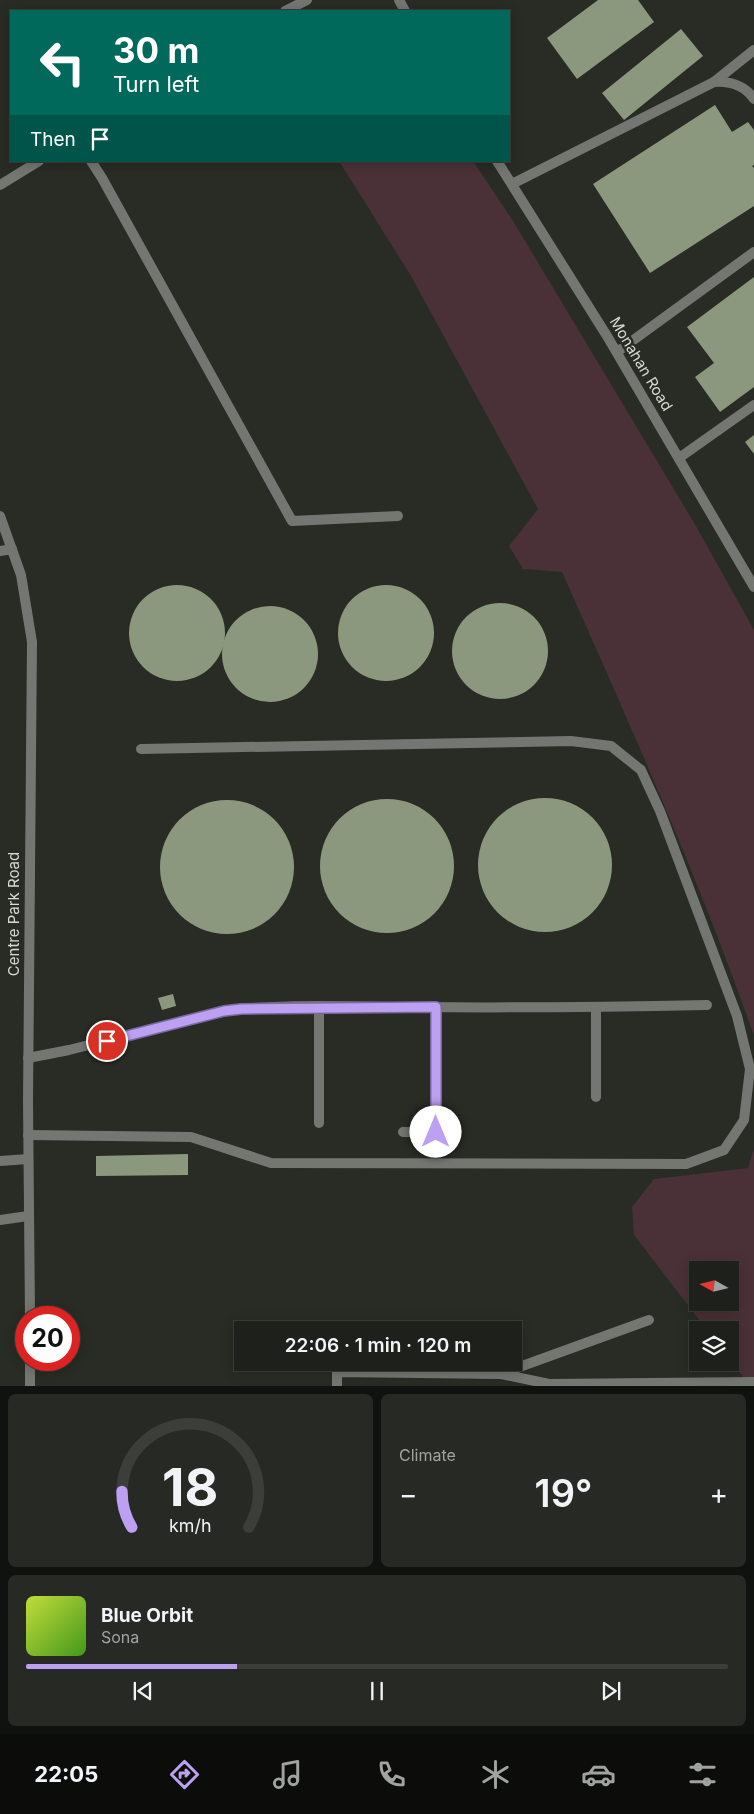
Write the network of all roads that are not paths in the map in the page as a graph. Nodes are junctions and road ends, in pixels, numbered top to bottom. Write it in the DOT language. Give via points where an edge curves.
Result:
graph roads {
  1 [pos="308,0"];
  2 [pos="287,10"];
  3 [pos="754,50"];
  4 [pos="714,82"];
  5 [pos="754,99"];
  6 [pos="37,162"];
  7 [pos="92,162"];
  8 [pos="498,162"];
  9 [pos="512,184"];
  10 [pos="0,185"];
  11 [pos="754,252"];
  12 [pos="617,352"];
  13 [pos="754,405"];
  14 [pos="679,458"];
  15 [pos="0,516"];
  16 [pos="398,516"];
  17 [pos="12,549"];
  18 [pos="0,551"];
  19 [pos="754,587"];
  20 [pos="140,749"];
  21 [pos="707,1005"];
  22 [pos="319,1007"];
  23 [pos="436,1007"];
  24 [pos="596,1007"];
  25 [pos="28,1058"];
  26 [pos="596,1097"];
  27 [pos="320,1123"];
  28 [pos="403,1132"];
  29 [pos="28,1136"];
  30 [pos="28,1159"];
  31 [pos="0,1161"];
  32 [pos="28,1216"];
  33 [pos="0,1220"];
  34 [pos="30,1306"];
  35 [pos="649,1320"];
  36 [pos="30,1371"];
  37 [pos="500,1374"];
  38 [pos="754,1382"];
  39 [pos="30,1386"];
  40 [pos="337,1386"];
  1 -- 2 [label="street"];
  3 -- 4 [label="street"];
  4 -- 5 [label="street" via="748,90"];
  4 -- 9 [label="street"];
  6 -- 10 [label="street"];
  7 -- 16 [label="street" via="292,521"];
  8 -- 9 [label="street, Monahan Road"];
  9 -- 12 [label="street, Monahan Road"];
  11 -- 12 [label="street"];
  12 -- 14 [label="street, Monahan Road"];
  13 -- 14 [label="street"];
  14 -- 19 [label="street, Monahan Road"];
  15 -- 17 [label="street, Centre Park Road"];
  17 -- 18 [label="street"];
  17 -- 25 [label="street, Centre Park Road" via="22,575 32,642"];
  20 -- 29 [label="street" via="571,741 611,746 641,770 660,811 737,1016 750,1069 744,1120 724,1150 686,1164 271,1163 191,1137"];
  21 -- 24 [label="street"];
  22 -- 23 [label="street"];
  22 -- 25 [label="street" via="224,1011"];
  22 -- 27 [label="street"];
  23 -- 24 [label="street"];
  23 -- 28 [label="street" via="436,1132"];
  24 -- 26 [label="street"];
  25 -- 29 [label="street, Centre Park Road"];
  29 -- 30 [label="street, Centre Park Road"];
  30 -- 31 [label="street"];
  30 -- 32 [label="street, Centre Park Road"];
  32 -- 33 [label="street"];
  32 -- 34 [label="street, Centre Park Road"];
  35 -- 37 [label="street"];
  36 -- 39 [label="street"];
  37 -- 38 [label="street" via="549,1384"];
  37 -- 40 [label="street" via="337,1372"];
}
